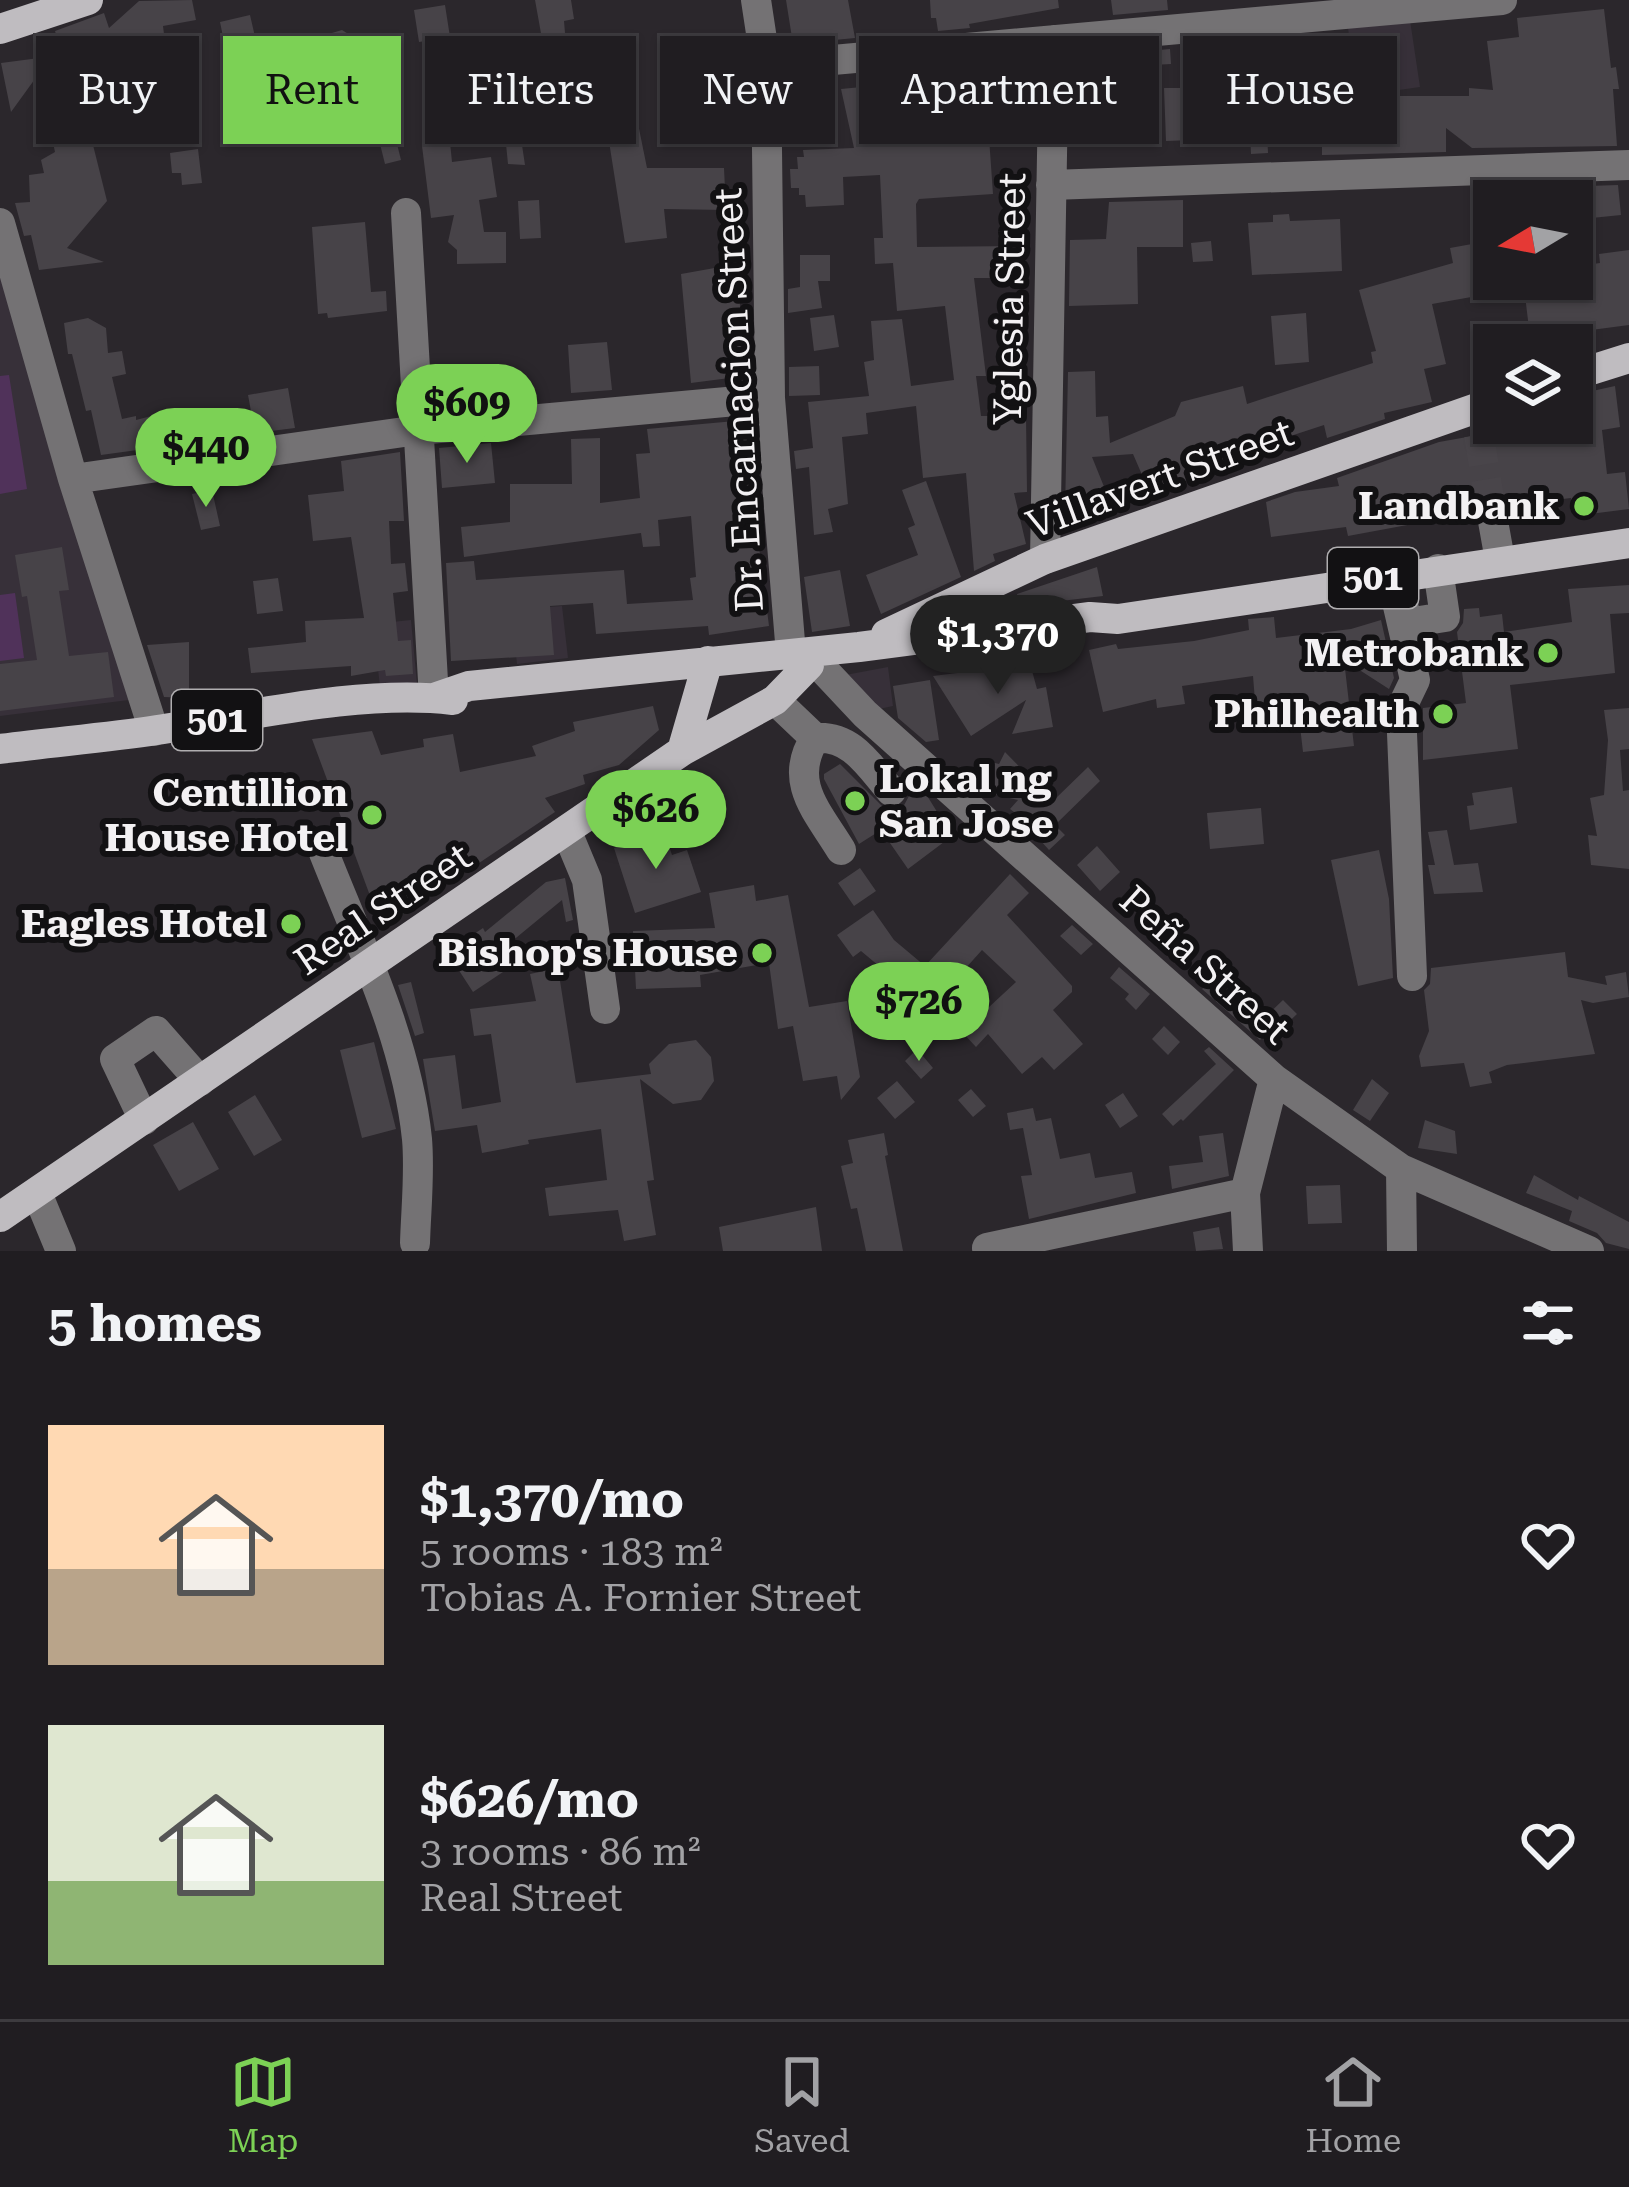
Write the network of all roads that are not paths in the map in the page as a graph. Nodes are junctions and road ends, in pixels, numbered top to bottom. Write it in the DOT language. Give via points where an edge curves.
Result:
graph roads {
  1 [pos="88,0"];
  2 [pos="756,0"];
  3 [pos="1502,0"];
  4 [pos="0,29"];
  5 [pos="761,36"];
  6 [pos="1099,36"];
  7 [pos="767,144"];
  8 [pos="1052,144"];
  9 [pos="1629,164"];
  10 [pos="1051,185"];
  11 [pos="406,213"];
  12 [pos="0,223"];
  13 [pos="1629,358"];
  14 [pos="1593,369"];
  15 [pos="770,398"];
  16 [pos="1473,419"];
  17 [pos="418,430"];
  18 [pos="73,479"];
  19 [pos="1491,510"];
  20 [pos="1629,543"];
  21 [pos="1045,559"];
  22 [pos="1500,560"];
  23 [pos="1438,569"];
  24 [pos="1394,575"];
  25 [pos="1118,619"];
  26 [pos="859,647"];
  27 [pos="806,661"];
  28 [pos="706,670"];
  29 [pos="434,698"];
  30 [pos="775,700"];
  31 [pos="154,730"];
  32 [pos="815,738"];
  33 [pos="0,748"];
  34 [pos="682,751"];
  35 [pos="891,791"];
  36 [pos="567,832"];
  37 [pos="841,850"];
  38 [pos="324,853"];
  39 [pos="368,965"];
  40 [pos="1412,976"];
  41 [pos="605,1009"];
  42 [pos="1274,1079"];
  43 [pos="200,1081"];
  44 [pos="144,1120"];
  45 [pos="1401,1169"];
  46 [pos="37,1193"];
  47 [pos="1245,1193"];
  48 [pos="0,1217"];
  49 [pos="415,1243"];
  50 [pos="62,1251"];
  51 [pos="988,1251"];
  52 [pos="1248,1251"];
  53 [pos="1402,1251"];
  54 [pos="1589,1251"];
  1 -- 4 [label="main road"];
  2 -- 5 [label="street, Dr. Encarnacion Street"];
  3 -- 6 [label="street"];
  7 -- 15 [label="street, Dr. Encarnacion Street"];
  8 -- 10 [label="street, Yglesia Street"];
  9 -- 10 [label="street"];
  10 -- 21 [label="street, Yglesia Street"];
  11 -- 17 [label="street"];
  12 -- 18 [label="street"];
  13 -- 14 [label="main road"];
  15 -- 17 [label="street"];
  15 -- 27 [label="street, Dr. Encarnacion Street"];
  16 -- 21 [label="main road, Villavert Street"];
  17 -- 18 [label="street"];
  17 -- 29 [label="street"];
  18 -- 31 [label="street"];
  19 -- 22 [label="street"];
  20 -- 22 [label="main road, 501"];
  21 -- 26 [label="main road, Villavert Street"];
  22 -- 23 [label="main road, 501"];
  23 -- 24 [label="main road, 501"];
  23 -- 24 [label="street" via="1445,617 1407,623"];
  24 -- 25 [label="main road, 501"];
  24 -- 40 [label="street" via="1414,680 1401,710"];
  25 -- 26 [label="main road, 501"];
  25 -- 27 [label="main road, 501" via="1089,631"];
  26 -- 27 [label="main road, 501"];
  27 -- 28 [label="main road, 501"];
  27 -- 30 [label="main road, Real Street"];
  27 -- 42 [label="street, Peña Street"];
  28 -- 29 [label="main road, 501" via="469,686"];
  28 -- 34 [label="main road"];
  29 -- 31 [label="main road, 501"];
  30 -- 32 [label="street"];
  30 -- 34 [label="main road, Real Street"];
  31 -- 33 [label="main road, 501"];
  32 -- 35 [label="street" via="842,739"];
  32 -- 37 [label="street" via="804,755 805,789"];
  34 -- 36 [label="main road, Real Street"];
  36 -- 39 [label="main road, Real Street"];
  36 -- 41 [label="street" via="586,880"];
  38 -- 39 [label="street"];
  39 -- 43 [label="main road, Real Street"];
  39 -- 49 [label="street" via="406,1079 417,1141"];
  42 -- 45 [label="street, Peña Street"];
  42 -- 47 [label="street"];
  43 -- 44 [label="main road, Real Street"];
  43 -- 44 [label="street" via="156,1031 116,1059"];
  44 -- 46 [label="main road, Real Street"];
  45 -- 53 [label="street"];
  45 -- 54 [label="street, Peña Street"];
  46 -- 48 [label="main road, Real Street"];
  46 -- 50 [label="street"];
  47 -- 51 [label="street"];
  47 -- 52 [label="street"];
}
